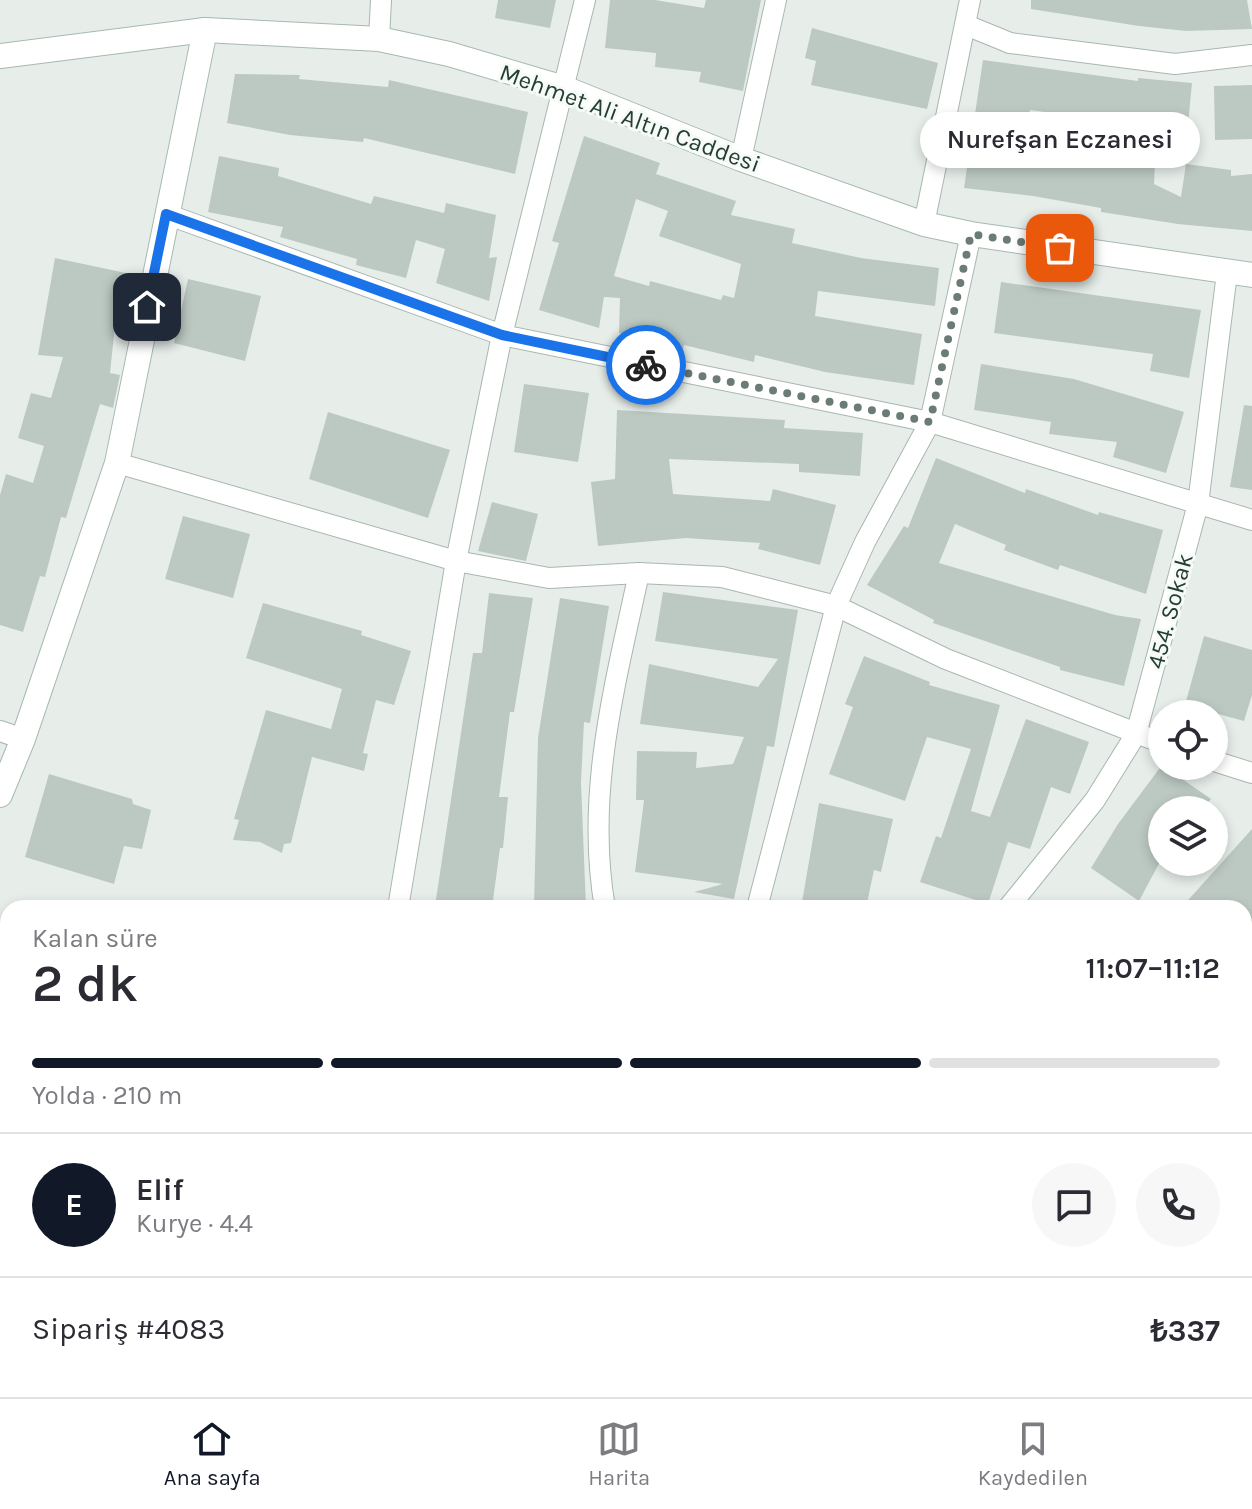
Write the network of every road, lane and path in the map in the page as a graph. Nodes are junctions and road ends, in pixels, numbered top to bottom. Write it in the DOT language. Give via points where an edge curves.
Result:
graph roads {
  1 [pos="381,0"];
  2 [pos="585,0"];
  3 [pos="776,0"];
  4 [pos="970,0"];
  5 [pos="966,25"];
  6 [pos="205,30"];
  7 [pos="379,39"];
  8 [pos="1252,55"];
  9 [pos="0,56"];
  10 [pos="564,88"];
  11 [pos="741,159"];
  12 [pos="166,214"];
  13 [pos="924,224"];
  14 [pos="971,234"];
  15 [pos="1227,273"];
  16 [pos="1252,275"];
  17 [pos="502,335"];
  18 [pos="930,422"];
  19 [pos="117,463"];
  20 [pos="1198,504"];
  21 [pos="1252,520"];
  22 [pos="456,561"];
  23 [pos="639,573"];
  24 [pos="836,606"];
  25 [pos="0,731"];
  26 [pos="1136,734"];
  27 [pos="1148,738"];
  28 [pos="23,739"];
  29 [pos="1228,765"];
  30 [pos="1252,773"];
  31 [pos="0,795"];
  32 [pos="399,900"];
  33 [pos="604,900"];
  34 [pos="759,900"];
  35 [pos="1014,900"];
  1 -- 7 [label="street"];
  2 -- 10 [label="street"];
  3 -- 11 [label="street"];
  4 -- 5 [label="street"];
  5 -- 8 [label="street" via="1010,43 1175,64"];
  5 -- 13 [label="street"];
  6 -- 7 [label="street, Mehmet Ali Altın Caddesi"];
  6 -- 9 [label="street, Mehmet Ali Altın Caddesi"];
  6 -- 12 [label="street"];
  7 -- 10 [label="street, Mehmet Ali Altın Caddesi"];
  10 -- 11 [label="street, Mehmet Ali Altın Caddesi"];
  10 -- 17 [label="street"];
  11 -- 13 [label="street, Mehmet Ali Altın Caddesi"];
  12 -- 17 [label="street"];
  12 -- 19 [label="street"];
  13 -- 14 [label="street, Mehmet Ali Altın Caddesi"];
  14 -- 15 [label="street, Mehmet Ali Altın Caddesi"];
  14 -- 18 [label="street"];
  15 -- 16 [label="street, Mehmet Ali Altın Caddesi"];
  15 -- 20 [label="street, 454. Sokak"];
  17 -- 18 [label="street"];
  17 -- 22 [label="street"];
  18 -- 20 [label="street"];
  18 -- 24 [label="street"];
  19 -- 22 [label="street"];
  19 -- 28 [label="street"];
  20 -- 21 [label="street"];
  20 -- 26 [label="street, 454. Sokak"];
  22 -- 23 [label="street" via="549,578"];
  22 -- 32 [label="street"];
  23 -- 24 [label="street" via="722,577"];
  23 -- 33 [label="street" via="602,751 597,810"];
  24 -- 26 [label="street" via="946,659"];
  24 -- 34 [label="street"];
  25 -- 28 [label="street"];
  26 -- 27 [label="street"];
  26 -- 35 [label="street, 454. Sokak" via="1095,800"];
  28 -- 31 [label="street"];
  29 -- 30 [label="street"];
}
